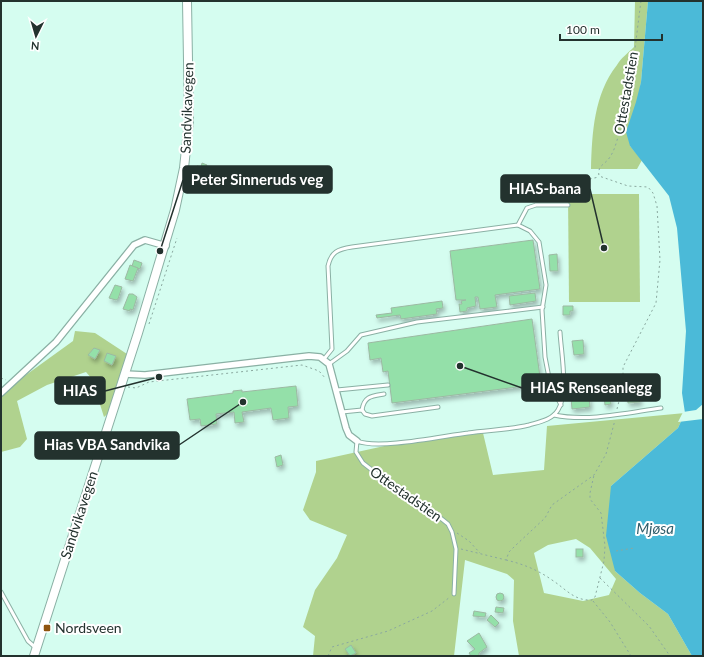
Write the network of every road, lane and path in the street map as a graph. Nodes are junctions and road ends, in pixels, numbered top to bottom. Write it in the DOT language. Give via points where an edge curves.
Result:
graph roads {
  1 [pos="187,1"];
  2 [pos="641,1"];
  3 [pos="599,176"];
  4 [pos="568,205"];
  5 [pos="527,208"];
  6 [pos="518,225"];
  7 [pos="177,238"];
  8 [pos="166,246"];
  9 [pos="172,254"];
  10 [pos="543,307"];
  11 [pos="560,332"];
  12 [pos="324,359"];
  13 [pos="329,364"];
  14 [pos="125,374"];
  15 [pos="328,382"];
  16 [pos="388,384"];
  17 [pos="128,387"];
  18 [pos="337,390"];
  19 [pos="1,393"];
  20 [pos="384,394"];
  21 [pos="561,404"];
  22 [pos="438,407"];
  23 [pos="661,408"];
  24 [pos="362,410"];
  25 [pos="342,412"];
  26 [pos="616,414"];
  27 [pos="554,415"];
  28 [pos="357,441"];
  29 [pos="594,475"];
  30 [pos="450,528"];
  31 [pos="634,548"];
  32 [pos="456,549"];
  33 [pos="616,551"];
  34 [pos="480,553"];
  35 [pos="506,560"];
  36 [pos="600,577"];
  37 [pos="1,592"];
  38 [pos="454,594"];
  39 [pos="592,600"];
  40 [pos="35,652"];
  41 [pos="328,656"];
  42 [pos="631,656"];
  43 [pos="670,656"];
  1 -- 8 [label="main road, Sandvikavegen" via="190,97 188,145"];
  2 -- 3 [label="path, Ottestadstien" via="626,109 616,146 610,157 600,166"];
  3 -- 5 [label="path" via="542,189"];
  3 -- 26 [label="path" via="628,186 648,187 657,206 660,260 656,303 623,367 623,385"];
  4 -- 5 [label="lane" via="536,205"];
  5 -- 6 [label="lane"];
  6 -- 10 [label="lane" via="530,231 539,242 546,285"];
  6 -- 12 [label="lane" via="352,246 335,251 328,266 332,349"];
  7 -- 9 [label="path"];
  8 -- 14 [label="main road, Sandvikavegen"];
  8 -- 19 [label="street" via="145,240 134,245 56,342"];
  10 -- 13 [label="lane" via="417,322 367,333 361,335 347,351"];
  10 -- 21 [label="lane" via="548,376 553,392"];
  11 -- 21 [label="lane" via="563,378"];
  12 -- 13 [label="street"];
  12 -- 14 [label="street" via="309,356 145,375"];
  13 -- 18 [label="street"];
  14 -- 40 [label="main road, Sandvikavegen"];
  15 -- 17 [label="path" via="319,371 302,365 149,382 136,388"];
  16 -- 18 [label="lane"];
  18 -- 25 [label="street"];
  20 -- 24 [label="lane" via="368,397"];
  21 -- 27 [label="lane"];
  22 -- 24 [label="lane" via="372,416"];
  23 -- 26 [label="lane"];
  24 -- 25 [label="lane"];
  25 -- 28 [label="street" via="348,432"];
  26 -- 27 [label="lane" via="568,418"];
  26 -- 29 [label="path" via="606,454"];
  27 -- 28 [label="lane" via="540,422 510,428 384,443 364,444"];
  28 -- 30 [label="lane, Ottestadstien" via="356,452 363,462 409,499 440,517"];
  29 -- 35 [label="path" via="552,505 545,518 509,552"];
  29 -- 36 [label="path" via="590,499 601,513 605,546"];
  30 -- 32 [label="lane, Ottestadstien"];
  30 -- 34 [label="path" via="469,541"];
  31 -- 33 [label="path"];
  32 -- 34 [label="path"];
  32 -- 38 [label="lane, Ottestadstien"];
  34 -- 35 [label="path"];
  35 -- 39 [label="path" via="530,567 553,580 577,599"];
  36 -- 39 [label="path"];
  36 -- 43 [label="path" via="649,626"];
  37 -- 40 [label="lane"];
  38 -- 41 [label="path" via="432,610 388,631 332,647"];
  39 -- 42 [label="path" via="610,622"];
}
